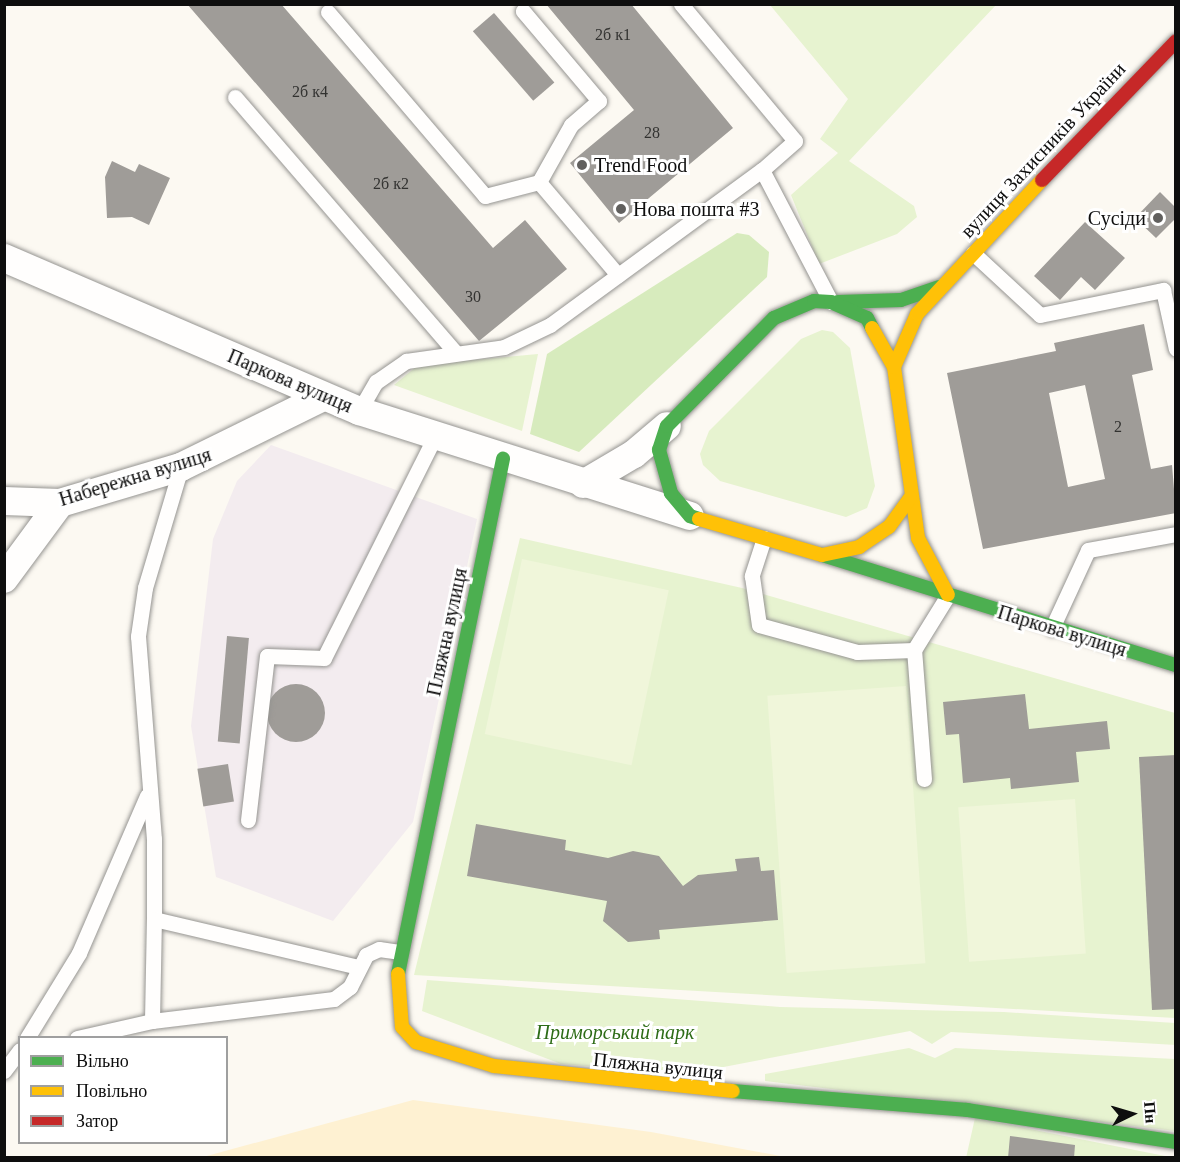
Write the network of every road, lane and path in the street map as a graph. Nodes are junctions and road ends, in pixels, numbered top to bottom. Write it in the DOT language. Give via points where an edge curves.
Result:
graph roads {
  1 [pos="681,4"];
  2 [pos="523,11"];
  3 [pos="328,12"];
  4 [pos="1176,41"];
  5 [pos="235,96"];
  6 [pos="762,170"];
  7 [pos="539,182"];
  8 [pos="973,253"];
  9 [pos="4,258"];
  10 [pos="618,275"];
  11 [pos="939,287"];
  12 [pos="1169,292"];
  13 [pos="831,302"];
  14 [pos="1176,349"];
  15 [pos="455,352"];
  16 [pos="894,367"];
  17 [pos="323,397"];
  18 [pos="359,411"];
  19 [pos="667,426"];
  20 [pos="435,436"];
  21 [pos="503,459"];
  22 [pos="181,467"];
  23 [pos="583,484"];
  24 [pos="910,498"];
  25 [pos="4,501"];
  26 [pos="60,503"];
  27 [pos="690,516"];
  28 [pos="1176,534"];
  29 [pos="765,538"];
  30 [pos="822,555"];
  31 [pos="4,579"];
  32 [pos="948,595"];
  33 [pos="1052,628"];
  34 [pos="914,650"];
  35 [pos="1176,666"];
  36 [pos="924,779"];
  37 [pos="148,793"];
  38 [pos="248,820"];
  39 [pos="154,919"];
  40 [pos="401,952"];
  41 [pos="358,967"];
  42 [pos="152,1020"];
  43 [pos="28,1036"];
  44 [pos="85,1036"];
  45 [pos="1176,1142"];
  1 -- 6 [label="lane" via="795,141"];
  2 -- 7 [label="lane" via="599,101 571,125"];
  3 -- 7 [label="lane" via="485,196"];
  4 -- 8 [label="street, вулиця Захисників України"];
  5 -- 15 [label="lane"];
  6 -- 10 [label="lane"];
  6 -- 13 [label="lane"];
  7 -- 10 [label="lane"];
  8 -- 11 [label="street, вулиця Захисників України"];
  8 -- 12 [label="lane" via="1040,315"];
  9 -- 17 [label="street, Паркова вулиця"];
  10 -- 15 [label="lane" via="521,341"];
  11 -- 13 [label="street" via="901,300"];
  11 -- 16 [label="street, вулиця Захисників України" via="917,314"];
  12 -- 14 [label="lane"];
  13 -- 16 [label="street" via="867,318"];
  13 -- 19 [label="street" via="797,305 774,318"];
  15 -- 18 [label="lane" via="388,369"];
  16 -- 24 [label="street"];
  17 -- 18 [label="street, Паркова вулиця"];
  17 -- 22 [label="street, Набережна вулиця"];
  18 -- 20 [label="street, Паркова вулиця"];
  19 -- 23 [label="street" via="634,453"];
  19 -- 27 [label="street" via="659,450 662,472"];
  20 -- 21 [label="street, Паркова вулиця"];
  20 -- 38 [label="lane" via="324,658 267,656"];
  21 -- 23 [label="street, Паркова вулиця"];
  21 -- 40 [label="street, Пляжна вулиця"];
  22 -- 26 [label="street, Набережна вулиця"];
  22 -- 37 [label="lane" via="147,578 138,636"];
  23 -- 27 [label="street, Паркова вулиця"];
  24 -- 30 [label="street" via="889,527 859,547"];
  24 -- 32 [label="street" via="926,561"];
  25 -- 26 [label="street, Набережна вулиця"];
  26 -- 31 [label="street"];
  27 -- 29 [label="street, Паркова вулиця"];
  28 -- 33 [label="lane" via="1088,550"];
  29 -- 30 [label="street, Паркова вулиця"];
  29 -- 34 [label="lane" via="752,576 759,625 857,652"];
  30 -- 32 [label="street, Паркова вулиця"];
  32 -- 33 [label="street, Паркова вулиця"];
  32 -- 34 [label="lane"];
  33 -- 35 [label="street, Паркова вулиця"];
  34 -- 36 [label="lane"];
  37 -- 39 [label="lane"];
  37 -- 43 [label="lane" via="80,953"];
  39 -- 41 [label="lane"];
  39 -- 42 [label="lane"];
  40 -- 41 [label="lane" via="373,951"];
  40 -- 45 [label="street, Пляжна вулиця" via="395,1007 402,1027 426,1046 494,1066 668,1088 967,1110"];
  41 -- 42 [label="lane" via="350,987 334,999"];
  42 -- 44 [label="lane"];
}
